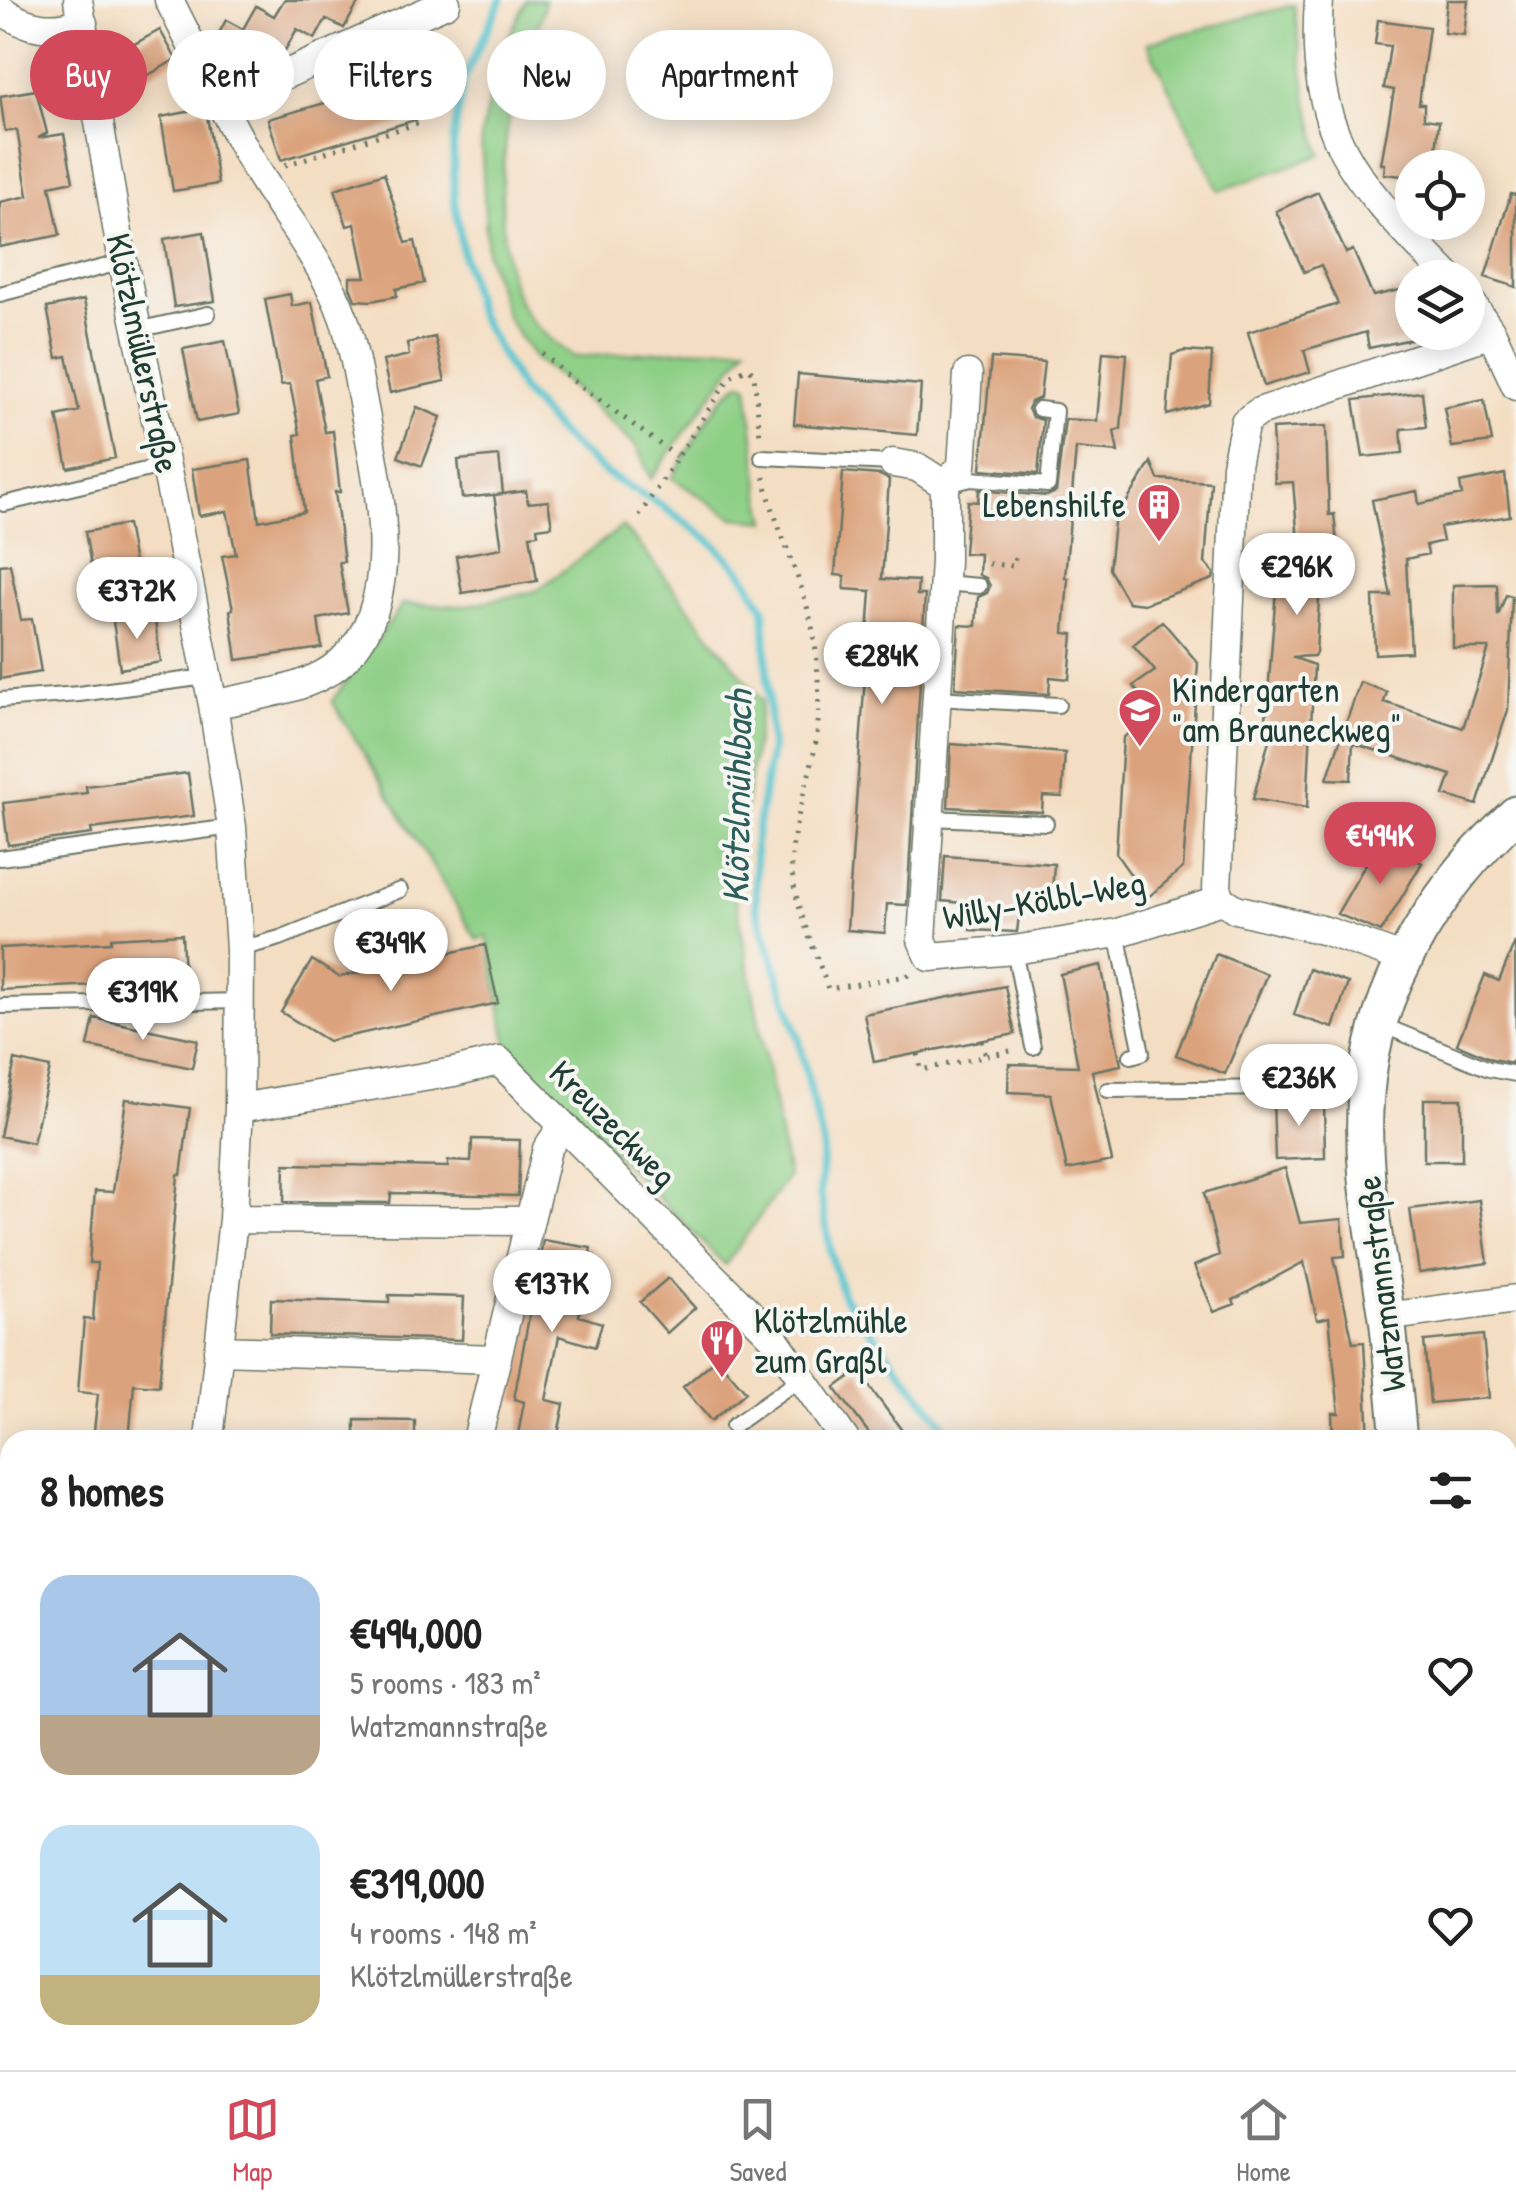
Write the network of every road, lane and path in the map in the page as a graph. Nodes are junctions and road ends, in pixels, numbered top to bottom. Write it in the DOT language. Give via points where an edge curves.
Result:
graph roads {
  1 [pos="170,0"];
  2 [pos="1319,0"];
  3 [pos="446,3"];
  4 [pos="0,10"];
  5 [pos="81,11"];
  6 [pos="184,30"];
  7 [pos="294,70"];
  8 [pos="228,120"];
  9 [pos="419,122"];
  10 [pos="259,173"];
  11 [pos="1432,260"];
  12 [pos="123,262"];
  13 [pos="0,294"];
  14 [pos="208,314"];
  15 [pos="1485,323"];
  16 [pos="137,330"];
  17 [pos="1492,333"];
  18 [pos="542,353"];
  19 [pos="1514,371"];
  20 [pos="968,374"];
  21 [pos="1040,409"];
  22 [pos="676,456"];
  23 [pos="762,457"];
  24 [pos="893,463"];
  25 [pos="166,465"];
  26 [pos="945,485"];
  27 [pos="4,504"];
  28 [pos="639,516"];
  29 [pos="1015,557"];
  30 [pos="944,572"];
  31 [pos="979,586"];
  32 [pos="206,677"];
  33 [pos="936,698"];
  34 [pos="0,700"];
  35 [pos="212,705"];
  36 [pos="1058,705"];
  37 [pos="1516,814"];
  38 [pos="930,818"];
  39 [pos="1046,823"];
  40 [pos="232,827"];
  41 [pos="0,858"];
  42 [pos="400,890"];
  43 [pos="1222,900"];
  44 [pos="1117,933"];
  45 [pos="240,949"];
  46 [pos="1014,950"];
  47 [pos="930,957"];
  48 [pos="1405,959"];
  49 [pos="240,1001"];
  50 [pos="3,1006"];
  51 [pos="1381,1024"];
  52 [pos="982,1040"];
  53 [pos="1033,1046"];
  54 [pos="918,1054"];
  55 [pos="986,1056"];
  56 [pos="1131,1056"];
  57 [pos="1516,1074"];
  58 [pos="1367,1087"];
  59 [pos="1108,1090"];
  60 [pos="239,1108"];
  61 [pos="562,1127"];
  62 [pos="233,1219"];
  63 [pos="528,1221"];
  64 [pos="1516,1299"];
  65 [pos="1386,1317"];
  66 [pos="218,1350"];
  67 [pos="497,1359"];
  68 [pos="802,1378"];
  69 [pos="733,1426"];
  70 [pos="210,1430"];
  71 [pos="479,1430"];
  72 [pos="837,1430"];
  73 [pos="1398,1430"];
  1 -- 6 [label="street"];
  2 -- 11 [label="street" via="1320,89 1342,152 1384,211"];
  3 -- 7 [label="street"];
  4 -- 5 [label="street" via="31,27 54,30"];
  5 -- 12 [label="street, Klötzlmüllerstraße"];
  8 -- 10 [label="street"];
  9 -- 10 [label="path"];
  10 -- 35 [label="street" via="345,320 378,485 381,576 362,634 342,661 320,676"];
  12 -- 13 [label="lane"];
  12 -- 16 [label="street, Klötzlmüllerstraße"];
  14 -- 16 [label="lane"];
  15 -- 17 [label="street"];
  16 -- 25 [label="street, Klötzlmüllerstraße"];
  17 -- 19 [label="street"];
  17 -- 43 [label="street" via="1294,398 1246,422 1236,465 1228,595 1217,875"];
  18 -- 22 [label="path"];
  20 -- 26 [label="street" via="962,466"];
  21 -- 26 [label="lane" via="1055,411 1048,485 970,479"];
  22 -- 23 [label="path" via="730,377 748,368 754,373"];
  22 -- 28 [label="path"];
  23 -- 24 [label="lane"];
  23 -- 47 [label="path" via="816,649 816,746 792,872 828,989 907,976"];
  24 -- 26 [label="street" via="917,467"];
  25 -- 27 [label="lane"];
  25 -- 32 [label="street, Klötzlmüllerstraße"];
  26 -- 30 [label="street, Willy-Kölbl-Weg"];
  29 -- 30 [label="path" via="1014,566"];
  30 -- 31 [label="lane"];
  30 -- 33 [label="street, Willy-Kölbl-Weg"];
  32 -- 34 [label="lane"];
  32 -- 35 [label="street, Klötzlmüllerstraße"];
  33 -- 36 [label="lane"];
  33 -- 38 [label="street, Willy-Kölbl-Weg"];
  35 -- 40 [label="street, Klötzlmüllerstraße"];
  37 -- 48 [label="street, Watzmannstraße" via="1453,881"];
  38 -- 39 [label="lane"];
  38 -- 47 [label="street, Willy-Kölbl-Weg" via="922,940"];
  40 -- 41 [label="lane"];
  40 -- 45 [label="street, Klötzlmüllerstraße"];
  42 -- 45 [label="lane"];
  43 -- 44 [label="street, Willy-Kölbl-Weg"];
  43 -- 48 [label="street"];
  44 -- 46 [label="street, Willy-Kölbl-Weg"];
  44 -- 56 [label="lane" via="1142,1053"];
  45 -- 49 [label="street, Klötzlmüllerstraße"];
  46 -- 47 [label="street, Willy-Kölbl-Weg"];
  46 -- 53 [label="lane"];
  48 -- 51 [label="street, Watzmannstraße"];
  49 -- 50 [label="lane"];
  49 -- 60 [label="street, Klötzlmüllerstraße"];
  51 -- 57 [label="lane"];
  51 -- 58 [label="street, Watzmannstraße"];
  52 -- 55 [label="path"];
  53 -- 55 [label="path"];
  54 -- 55 [label="path" via="922,1070"];
  58 -- 59 [label="lane"];
  58 -- 65 [label="street, Watzmannstraße" via="1366,1182"];
  60 -- 61 [label="street, Kreuzeckweg" via="499,1061"];
  60 -- 62 [label="street, Klötzlmüllerstraße"];
  61 -- 63 [label="street" via="547,1149"];
  61 -- 68 [label="street, Kreuzeckweg" via="774,1338"];
  62 -- 63 [label="street"];
  62 -- 66 [label="street, Klötzlmüllerstraße"];
  63 -- 67 [label="street"];
  64 -- 65 [label="street"];
  65 -- 73 [label="street, Watzmannstraße"];
  66 -- 67 [label="street"];
  66 -- 70 [label="street, Klötzlmüllerstraße"];
  67 -- 71 [label="street"];
  68 -- 69 [label="lane"];
  68 -- 72 [label="street, Kreuzeckweg"];
}
